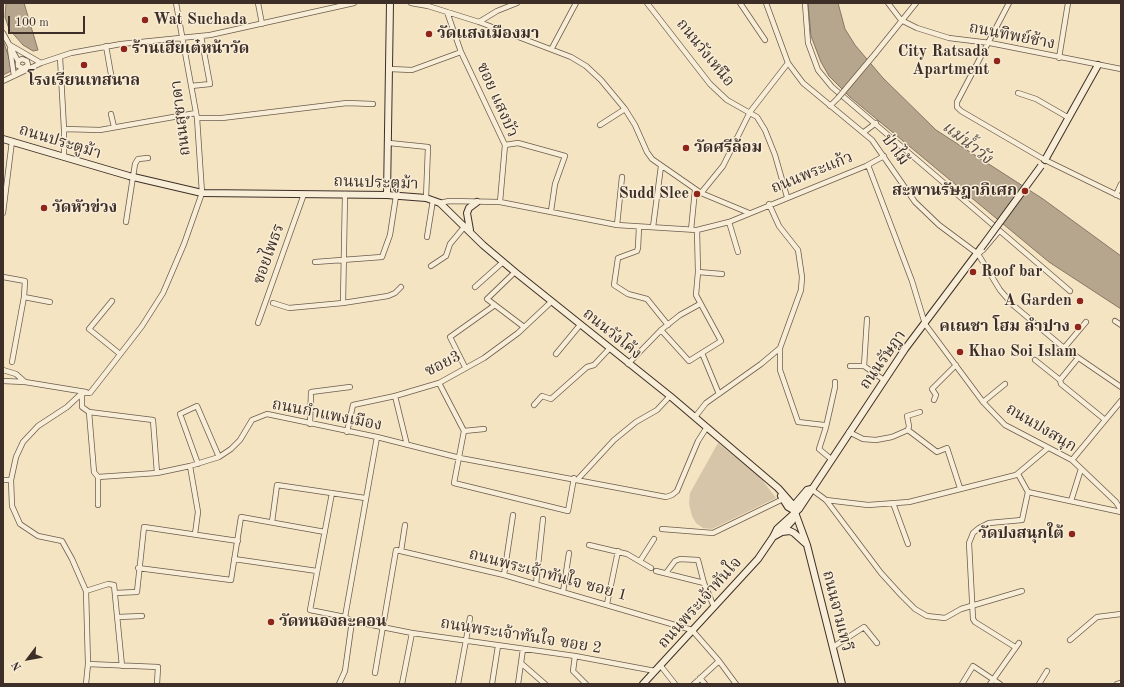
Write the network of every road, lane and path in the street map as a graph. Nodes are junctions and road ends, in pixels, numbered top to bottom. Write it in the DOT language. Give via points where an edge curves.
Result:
graph roads {
  1 [pos="176,3"];
  2 [pos="258,3"];
  3 [pos="354,3"];
  4 [pos="390,3"];
  5 [pos="411,3"];
  6 [pos="517,3"];
  7 [pos="576,3"];
  8 [pos="647,3"];
  9 [pos="740,3"];
  10 [pos="766,3"];
  11 [pos="805,3"];
  12 [pos="888,3"];
  13 [pos="916,3"];
  14 [pos="1009,3"];
  15 [pos="1068,3"];
  16 [pos="447,12"];
  17 [pos="901,20"];
  18 [pos="479,22"];
  19 [pos="262,24"];
  20 [pos="3,33"];
  21 [pos="201,36"];
  22 [pos="183,39"];
  23 [pos="765,40"];
  24 [pos="990,43"];
  25 [pos="10,45"];
  26 [pos="106,46"];
  27 [pos="552,48"];
  28 [pos="461,52"];
  29 [pos="60,56"];
  30 [pos="1059,58"];
  31 [pos="23,63"];
  32 [pos="788,63"];
  33 [pos="41,64"];
  34 [pos="1098,65"];
  35 [pos="390,69"];
  36 [pos="1121,69"];
  37 [pos="14,76"];
  38 [pos="112,80"];
  39 [pos="3,81"];
  40 [pos="191,86"];
  41 [pos="1018,93"];
  42 [pos="373,104"];
  43 [pos="830,106"];
  44 [pos="626,109"];
  45 [pos="750,112"];
  46 [pos="111,114"];
  47 [pos="196,115"];
  48 [pos="1069,118"];
  49 [pos="876,123"];
  50 [pos="600,124"];
  51 [pos="114,127"];
  52 [pos="64,129"];
  53 [pos="864,132"];
  54 [pos="3,139"];
  55 [pos="12,141"];
  56 [pos="389,143"];
  57 [pos="505,145"];
  58 [pos="64,156"];
  59 [pos="884,156"];
  60 [pos="148,158"];
  61 [pos="1045,160"];
  62 [pos="868,165"];
  63 [pos="661,166"];
  64 [pos="1041,166"];
  65 [pos="132,176"];
  66 [pos="622,177"];
  67 [pos="1121,184"];
  68 [pos="695,190"];
  69 [pos="202,193"];
  70 [pos="701,193"];
  71 [pos="304,194"];
  72 [pos="345,194"];
  73 [pos="388,195"];
  74 [pos="396,196"];
  75 [pos="1119,196"];
  76 [pos="788,197"];
  77 [pos="429,199"];
  78 [pos="477,202"];
  79 [pos="500,202"];
  80 [pos="440,203"];
  81 [pos="769,204"];
  82 [pos="552,211"];
  83 [pos="3,212"];
  84 [pos="749,213"];
  85 [pos="126,222"];
  86 [pos="729,222"];
  87 [pos="616,225"];
  88 [pos="639,227"];
  89 [pos="653,227"];
  90 [pos="468,228"];
  91 [pos="691,230"];
  92 [pos="697,230"];
  93 [pos="1000,231"];
  94 [pos="428,237"];
  95 [pos="979,251"];
  96 [pos="738,252"];
  97 [pos="344,260"];
  98 [pos="315,262"];
  99 [pos="503,262"];
  100 [pos="431,266"];
  101 [pos="515,272"];
  102 [pos="698,272"];
  103 [pos="722,274"];
  104 [pos="3,277"];
  105 [pos="401,287"];
  106 [pos="475,287"];
  107 [pos="1070,291"];
  108 [pos="24,298"];
  109 [pos="112,301"];
  110 [pos="50,302"];
  111 [pos="551,302"];
  112 [pos="273,303"];
  113 [pos="343,303"];
  114 [pos="700,304"];
  115 [pos="495,305"];
  116 [pos="867,319"];
  117 [pos="1115,321"];
  118 [pos="1086,322"];
  119 [pos="258,323"];
  120 [pos="925,324"];
  121 [pos="580,325"];
  122 [pos="668,325"];
  123 [pos="1121,325"];
  124 [pos="524,326"];
  125 [pos="661,330"];
  126 [pos="780,348"];
  127 [pos="1064,348"];
  128 [pos="609,349"];
  129 [pos="702,353"];
  130 [pos="120,354"];
  131 [pos="556,354"];
  132 [pos="1078,358"];
  133 [pos="1035,360"];
  134 [pos="12,362"];
  135 [pos="628,364"];
  136 [pos="956,365"];
  137 [pos="850,366"];
  138 [pos="864,366"];
  139 [pos="465,367"];
  140 [pos="3,370"];
  141 [pos="884,380"];
  142 [pos="1060,380"];
  143 [pos="3,381"];
  144 [pos="25,382"];
  145 [pos="835,382"];
  146 [pos="439,383"];
  147 [pos="1005,384"];
  148 [pos="1121,387"];
  149 [pos="350,388"];
  150 [pos="82,393"];
  151 [pos="90,393"];
  152 [pos="719,394"];
  153 [pos="395,396"];
  154 [pos="670,396"];
  155 [pos="934,400"];
  156 [pos="1121,401"];
  157 [pos="982,402"];
  158 [pos="534,405"];
  159 [pos="89,412"];
  160 [pos="920,412"];
  161 [pos="695,417"];
  162 [pos="1104,419"];
  163 [pos="310,424"];
  164 [pos="707,427"];
  165 [pos="826,427"];
  166 [pos="484,429"];
  167 [pos="908,430"];
  168 [pos="464,431"];
  169 [pos="346,432"];
  170 [pos="849,432"];
  171 [pos="377,437"];
  172 [pos="407,445"];
  173 [pos="1048,448"];
  174 [pos="219,457"];
  175 [pos="460,458"];
  176 [pos="831,459"];
  177 [pos="1072,460"];
  178 [pos="198,464"];
  179 [pos="190,466"];
  180 [pos="1081,469"];
  181 [pos="156,473"];
  182 [pos="1018,474"];
  183 [pos="98,477"];
  184 [pos="576,479"];
  185 [pos="3,480"];
  186 [pos="10,480"];
  187 [pos="772,481"];
  188 [pos="960,488"];
  189 [pos="811,489"];
  190 [pos="1028,492"];
  191 [pos="332,493"];
  192 [pos="365,498"];
  193 [pos="783,499"];
  194 [pos="826,500"];
  195 [pos="1070,501"];
  196 [pos="893,503"];
  197 [pos="98,505"];
  198 [pos="1121,511"];
  199 [pos="795,512"];
  200 [pos="513,515"];
  201 [pos="543,519"];
  202 [pos="272,522"];
  203 [pos="405,525"];
  204 [pos="662,529"];
  205 [pos="324,532"];
  206 [pos="782,532"];
  207 [pos="195,534"];
  208 [pos="773,537"];
  209 [pos="654,539"];
  210 [pos="238,541"];
  211 [pos="807,544"];
  212 [pos="908,544"];
  213 [pos="589,545"];
  214 [pos="398,550"];
  215 [pos="618,551"];
  216 [pos="569,553"];
  217 [pos="234,559"];
  218 [pos="640,562"];
  219 [pos="138,568"];
  220 [pos="651,568"];
  221 [pos="317,571"];
  222 [pos="656,571"];
  223 [pos="666,573"];
  224 [pos="504,575"];
  225 [pos="704,582"];
  226 [pos="536,584"];
  227 [pos="86,591"];
  228 [pos="1022,591"];
  229 [pos="563,592"];
  230 [pos="115,593"];
  231 [pos="607,604"];
  232 [pos="972,605"];
  233 [pos="714,607"];
  234 [pos="1121,614"];
  235 [pos="142,616"];
  236 [pos="118,617"];
  237 [pos="345,617"];
  238 [pos="470,618"];
  239 [pos="352,621"];
  240 [pos="383,626"];
  241 [pos="692,630"];
  242 [pos="412,632"];
  243 [pos="466,640"];
  244 [pos="1070,640"];
  245 [pos="1019,642"];
  246 [pos="877,643"];
  247 [pos="498,646"];
  248 [pos="833,647"];
  249 [pos="1016,647"];
  250 [pos="523,649"];
  251 [pos="575,656"];
  252 [pos="719,661"];
  253 [pos="88,664"];
  254 [pos="522,664"];
  255 [pos="660,665"];
  256 [pos="122,666"];
  257 [pos="655,671"];
  258 [pos="1047,671"];
  259 [pos="375,673"];
  260 [pos="700,678"];
  261 [pos="993,679"];
  262 [pos="1121,683"];
  263 [pos="86,684"];
  264 [pos="157,684"];
  265 [pos="339,684"];
  266 [pos="402,684"];
  267 [pos="458,684"];
  268 [pos="492,684"];
  269 [pos="518,684"];
  270 [pos="544,684"];
  271 [pos="586,684"];
  272 [pos="643,684"];
  273 [pos="675,684"];
  274 [pos="694,684"];
  275 [pos="705,684"];
  276 [pos="736,684"];
  277 [pos="842,684"];
  278 [pos="962,684"];
  279 [pos="990,684"];
  280 [pos="1000,684"];
  281 [pos="1039,684"];
  282 [pos="1117,684"];
  1 -- 22 [label="street, ถนนสุชาดา"];
  2 -- 19 [label="street"];
  3 -- 19 [label="street"];
  4 -- 35 [label="main road"];
  5 -- 16 [label="street"];
  6 -- 18 [label="street" via="497,10"];
  7 -- 27 [label="street"];
  8 -- 45 [label="street, ถนนวังเหนือ" via="710,84 727,100"];
  9 -- 23 [label="street"];
  10 -- 32 [label="street, ป่าไม้"];
  11 -- 49 [label="street" via="808,43 818,70 832,87"];
  12 -- 17 [label="street"];
  13 -- 17 [label="street"];
  14 -- 24 [label="street"];
  15 -- 30 [label="street"];
  16 -- 18 [label="street"];
  16 -- 28 [label="street, ซอย แสงบัว"];
  17 -- 24 [label="street, ถนนทิพย์ช้าง" via="949,38"];
  17 -- 43 [label="street, bridge"];
  18 -- 27 [label="street"];
  19 -- 21 [label="street"];
  20 -- 25 [label="street"];
  21 -- 22 [label="street"];
  21 -- 40 [label="street" via="210,84"];
  22 -- 26 [label="street"];
  22 -- 40 [label="street, ถนนสุชาดา"];
  24 -- 30 [label="street, ถนนทิพย์ช้าง"];
  24 -- 61 [label="street" via="957,102 957,107"];
  25 -- 31 [label="street"];
  25 -- 33 [label="street"];
  25 -- 37 [label="street"];
  26 -- 29 [label="street"];
  26 -- 38 [label="street"];
  27 -- 44 [label="street" via="586,66"];
  28 -- 35 [label="street" via="412,70"];
  28 -- 57 [label="street, ซอย แสงบัว"];
  29 -- 33 [label="street"];
  29 -- 52 [label="street"];
  30 -- 34 [label="street, ถนนทิพย์ช้าง"];
  31 -- 33 [label="street"];
  31 -- 37 [label="street"];
  32 -- 43 [label="street, ป่าไม้" via="804,83"];
  32 -- 45 [label="street"];
  33 -- 37 [label="street"];
  34 -- 36 [label="street, ถนนทิพย์ช้าง"];
  34 -- 48 [label="main road"];
  35 -- 56 [label="main road"];
  37 -- 39 [label="street"];
  40 -- 47 [label="street, ถนนสุชาดา"];
  41 -- 48 [label="street" via="1036,99"];
  42 -- 47 [label="street" via="347,103 242,116"];
  43 -- 53 [label="street, ป่าไม้"];
  44 -- 50 [label="street"];
  44 -- 63 [label="street" via="647,152"];
  45 -- 70 [label="street" via="723,166"];
  45 -- 76 [label="street, ถนนวังเหนือ" via="765,130"];
  46 -- 51 [label="street"];
  47 -- 51 [label="street"];
  47 -- 69 [label="street, ถนนสุชาดา"];
  48 -- 61 [label="main road"];
  49 -- 53 [label="street"];
  49 -- 93 [label="street"];
  51 -- 52 [label="street" via="100,130"];
  52 -- 58 [label="street"];
  53 -- 59 [label="street, ป่าไม้"];
  54 -- 55 [label="main road, ถนนประตูม้า"];
  55 -- 58 [label="main road, ถนนประตูม้า"];
  55 -- 83 [label="street"];
  56 -- 73 [label="main road"];
  56 -- 77 [label="street" via="428,147"];
  57 -- 79 [label="street, ซอย แสงบัว"];
  57 -- 82 [label="street" via="518,143 565,156 555,184"];
  58 -- 65 [label="main road, ถนนประตูม้า"];
  59 -- 62 [label="street, ถนนพระแก้ว"];
  59 -- 95 [label="street, ป่าไม้" via="915,202 939,225"];
  60 -- 65 [label="street" via="137,160"];
  61 -- 64 [label="street"];
  61 -- 75 [label="street"];
  62 -- 76 [label="street, ถนนพระแก้ว"];
  62 -- 120 [label="street" via="912,281"];
  63 -- 68 [label="street"];
  63 -- 89 [label="street"];
  64 -- 95 [label="main road, ถนนรัษฎา, bridge"];
  65 -- 69 [label="main road, ถนนประตูม้า"];
  65 -- 85 [label="street"];
  66 -- 87 [label="street"];
  67 -- 75 [label="street"];
  68 -- 70 [label="street"];
  68 -- 91 [label="street"];
  69 -- 71 [label="main road, ถนนประตูม้า"];
  69 -- 130 [label="street" via="163,293"];
  70 -- 84 [label="street"];
  71 -- 72 [label="main road, ถนนประตูม้า"];
  71 -- 119 [label="street, ซอยไพธร"];
  72 -- 73 [label="main road, ถนนประตูม้า"];
  72 -- 97 [label="street"];
  73 -- 74 [label="main road, ถนนประตูม้า"];
  74 -- 77 [label="main road, ถนนประตูม้า"];
  74 -- 97 [label="street" via="390,235 382,257"];
  76 -- 81 [label="street, ถนนพระแก้ว"];
  77 -- 80 [label="main road, ถนนประตูม้า"];
  77 -- 94 [label="street"];
  78 -- 79 [label="street, ถนนประตูม้า"];
  78 -- 80 [label="street, ถนนประตูม้า"];
  78 -- 90 [label="main road" via="467,213"];
  79 -- 82 [label="street, ถนนประตูม้า"];
  80 -- 90 [label="main road, ถนนวังโค้ง"];
  81 -- 84 [label="street, ถนนพระแก้ว"];
  81 -- 126 [label="street" via="779,226 798,250 802,277 801,290"];
  82 -- 87 [label="street, ถนนประตูม้า"];
  84 -- 86 [label="street, ถนนประตูม้า"];
  86 -- 92 [label="street, ถนนประตูม้า"];
  86 -- 96 [label="street"];
  87 -- 88 [label="street, ถนนประตูม้า"];
  88 -- 89 [label="street, ถนนประตูม้า"];
  88 -- 122 [label="street" via="637,251 618,258 614,285 628,294 647,299"];
  89 -- 91 [label="street, ถนนประตูม้า"];
  90 -- 99 [label="main road, ถนนวังโค้ง"];
  90 -- 100 [label="street" via="450,244 446,256"];
  91 -- 92 [label="street, ถนนประตูม้า"];
  92 -- 102 [label="street"];
  93 -- 95 [label="street" via="983,250"];
  93 -- 107 [label="street"];
  95 -- 120 [label="main road, ถนนรัษฎา"];
  95 -- 127 [label="street" via="1005,296"];
  97 -- 98 [label="street"];
  97 -- 113 [label="street"];
  99 -- 101 [label="main road, ถนนวังโค้ง"];
  99 -- 106 [label="street"];
  101 -- 111 [label="main road, ถนนวังโค้ง"];
  101 -- 115 [label="street" via="487,299"];
  102 -- 103 [label="street"];
  102 -- 114 [label="street" via="696,296"];
  104 -- 108 [label="street" via="24,280"];
  105 -- 113 [label="street" via="388,296"];
  108 -- 110 [label="street"];
  108 -- 134 [label="street"];
  109 -- 130 [label="street" via="89,329"];
  111 -- 121 [label="main road, ถนนวังโค้ง"];
  111 -- 124 [label="street, ซอย3"];
  112 -- 113 [label="street" via="289,308"];
  114 -- 122 [label="street"];
  114 -- 129 [label="street" via="721,341"];
  115 -- 124 [label="street"];
  115 -- 139 [label="street" via="450,337"];
  116 -- 138 [label="street"];
  117 -- 123 [label="street"];
  118 -- 127 [label="street"];
  120 -- 136 [label="street, ถนนปงสนุก"];
  120 -- 141 [label="main road, ถนนรัษฎา"];
  121 -- 128 [label="main road, ถนนวังโค้ง"];
  121 -- 131 [label="street"];
  122 -- 125 [label="street"];
  124 -- 139 [label="street, ซอย3" via="484,358"];
  125 -- 129 [label="street" via="689,361"];
  125 -- 135 [label="street"];
  126 -- 152 [label="street"];
  126 -- 165 [label="street" via="780,370 784,388 798,422"];
  127 -- 132 [label="street"];
  128 -- 135 [label="main road, ถนนวังโค้ง"];
  128 -- 158 [label="street" via="594,365 587,367 551,399 542,396"];
  129 -- 152 [label="street"];
  130 -- 151 [label="street"];
  132 -- 142 [label="street"];
  132 -- 148 [label="street"];
  133 -- 142 [label="street"];
  135 -- 154 [label="main road, ถนนวังโค้ง"];
  136 -- 155 [label="street" via="932,389 936,394"];
  136 -- 157 [label="street, ถนนปงสนุก"];
  137 -- 138 [label="street"];
  138 -- 141 [label="street"];
  139 -- 146 [label="street, ซอย3"];
  140 -- 144 [label="street" via="16,374"];
  141 -- 170 [label="main road, ถนนรัษฎา"];
  142 -- 162 [label="street" via="1060,384"];
  143 -- 144 [label="street"];
  144 -- 151 [label="street" via="75,388"];
  145 -- 165 [label="street"];
  146 -- 153 [label="street, ซอย3"];
  146 -- 168 [label="street"];
  147 -- 157 [label="street"];
  149 -- 163 [label="street" via="311,392"];
  150 -- 151 [label="street"];
  150 -- 159 [label="street" via="82,408"];
  150 -- 186 [label="street" via="67,407 31,432 16,457"];
  152 -- 161 [label="street" via="706,403"];
  153 -- 169 [label="street, ซอย3" via="353,405"];
  153 -- 172 [label="street"];
  154 -- 161 [label="main road, ถนนวังโค้ง"];
  154 -- 184 [label="street" via="657,410 636,422 614,440"];
  156 -- 162 [label="street"];
  157 -- 173 [label="street, ถนนปงสนุก" via="1005,425"];
  159 -- 181 [label="street" via="150,418 154,423"];
  159 -- 183 [label="street" via="94,472"];
  160 -- 167 [label="street" via="907,416"];
  161 -- 164 [label="main road, ถนนวังโค้ง"];
  162 -- 177 [label="street"];
  163 -- 169 [label="street, ถนนกำแพงเมือง"];
  163 -- 174 [label="street, ถนนกำแพงเมือง" via="266,414 252,420 240,440"];
  164 -- 184 [label="street, ถนนกำแพงเมือง" via="698,441 682,481 672,495 666,497 641,493"];
  164 -- 187 [label="main road, ถนนวังโค้ง"];
  165 -- 176 [label="street" via="819,450"];
  166 -- 168 [label="street"];
  167 -- 170 [label="street" via="876,440 863,439"];
  167 -- 188 [label="street" via="936,452 947,448"];
  168 -- 175 [label="street"];
  169 -- 171 [label="street, ถนนกำแพงเมือง"];
  170 -- 176 [label="main road, ถนนรัษฎา"];
  171 -- 172 [label="street, ถนนกำแพงเมือง"];
  171 -- 192 [label="street"];
  172 -- 175 [label="street, ถนนกำแพงเมือง"];
  173 -- 177 [label="street, ถนนปงสนุก"];
  173 -- 182 [label="street"];
  174 -- 178 [label="street, ถนนกำแพงเมือง"];
  174 -- 178 [label="street" via="197,406 180,414"];
  175 -- 184 [label="street, ถนนกำแพงเมือง"];
  175 -- 184 [label="street" via="454,483 568,511"];
  176 -- 189 [label="main road, ถนนรัษฎา"];
  177 -- 180 [label="street, ถนนปงสนุก"];
  178 -- 179 [label="street, ถนนกำแพงเมือง"];
  179 -- 181 [label="street, ถนนกำแพงเมือง"];
  179 -- 207 [label="street" via="198,512"];
  180 -- 195 [label="street"];
  180 -- 198 [label="street, ถนนปงสนุก" via="1116,502"];
  181 -- 183 [label="street, ถนนกำแพงเมือง"];
  182 -- 188 [label="street" via="1002,480"];
  182 -- 190 [label="street"];
  183 -- 197 [label="street"];
  185 -- 186 [label="street"];
  186 -- 227 [label="street" via="12,506 20,524 38,536 62,541"];
  187 -- 193 [label="main road, ถนนวังโค้ง"];
  187 -- 199 [label="main road, ถนนวังโค้ง" via="792,504"];
  188 -- 196 [label="street" via="909,502"];
  189 -- 194 [label="street"];
  189 -- 199 [label="main road, ถนนรัษฎา" via="810,494"];
  190 -- 195 [label="street"];
  190 -- 232 [label="street" via="1022,520 989,523 973,533 969,543"];
  191 -- 192 [label="street"];
  191 -- 202 [label="street" via="277,485"];
  191 -- 205 [label="street, ถนนพระเจ้าทันใจ ซอย 2"];
  192 -- 237 [label="street"];
  193 -- 199 [label="main road, ถนนวังโค้ง"];
  193 -- 204 [label="street" via="713,533"];
  194 -- 196 [label="street" via="868,505"];
  194 -- 232 [label="street" via="880,573 915,609 927,616 945,618"];
  195 -- 198 [label="street"];
  196 -- 212 [label="street"];
  199 -- 206 [label="main road, ถนนพระเจ้าทันใจ" via="792,521"];
  199 -- 208 [label="main road, ถนนพระเจ้าทันใจ" via="777,529"];
  199 -- 211 [label="main road, ถนนจามเทวี"];
  200 -- 224 [label="street"];
  201 -- 226 [label="street"];
  202 -- 205 [label="street"];
  202 -- 210 [label="street" via="241,517"];
  203 -- 214 [label="street"];
  205 -- 221 [label="street, ถนนพระเจ้าทันใจ ซอย 2"];
  206 -- 208 [label="main road, ถนนพระเจ้าทันใจ"];
  206 -- 211 [label="main road" via="790,531"];
  207 -- 210 [label="street"];
  207 -- 219 [label="street" via="144,527"];
  208 -- 233 [label="main road, ถนนพระเจ้าทันใจ" via="758,559"];
  209 -- 218 [label="street"];
  210 -- 217 [label="street"];
  211 -- 248 [label="main road, ถนนจามเทวี"];
  213 -- 215 [label="street"];
  214 -- 224 [label="street, ถนนพระเจ้าทันใจ ซอย 1"];
  214 -- 240 [label="street"];
  215 -- 218 [label="street"];
  215 -- 231 [label="street"];
  216 -- 229 [label="street"];
  217 -- 219 [label="street" via="231,580"];
  217 -- 221 [label="street"];
  218 -- 220 [label="street"];
  219 -- 230 [label="street" via="137,592"];
  221 -- 237 [label="street, ถนนพระเจ้าทันใจ ซอย 2" via="310,610"];
  222 -- 223 [label="street"];
  223 -- 225 [label="street"];
  223 -- 225 [label="street" via="674,561 698,560"];
  224 -- 226 [label="street, ถนนพระเจ้าทันใจ ซอย 1"];
  225 -- 233 [label="street"];
  226 -- 229 [label="street, ถนนพระเจ้าทันใจ ซอย 1"];
  227 -- 230 [label="street" via="108,584 114,585"];
  227 -- 253 [label="street"];
  228 -- 232 [label="street"];
  229 -- 231 [label="street, ถนนพระเจ้าทันใจ ซอย 1"];
  230 -- 236 [label="street"];
  231 -- 241 [label="street, ถนนพระเจ้าทันใจ ซอย 1"];
  232 -- 249 [label="street" via="975,622"];
  233 -- 241 [label="main road, ถนนพระเจ้าทันใจ"];
  234 -- 244 [label="street" via="1097,616"];
  235 -- 236 [label="street"];
  236 -- 256 [label="street"];
  237 -- 239 [label="street, ถนนพระเจ้าทันใจ ซอย 2"];
  238 -- 243 [label="street"];
  239 -- 240 [label="street, ถนนพระเจ้าทันใจ ซอย 2"];
  239 -- 265 [label="street" via="345,671"];
  240 -- 242 [label="street, ถนนพระเจ้าทันใจ ซอย 2"];
  240 -- 259 [label="street"];
  241 -- 252 [label="street"];
  241 -- 255 [label="main road, ถนนพระเจ้าทันใจ"];
  242 -- 243 [label="street, ถนนพระเจ้าทันใจ ซอย 2"];
  242 -- 266 [label="street"];
  243 -- 247 [label="street, ถนนพระเจ้าทันใจ ซอย 2"];
  243 -- 267 [label="street"];
  245 -- 249 [label="street"];
  246 -- 248 [label="street" via="864,627"];
  247 -- 250 [label="street, ถนนพระเจ้าทันใจ ซอย 2"];
  247 -- 268 [label="street"];
  248 -- 277 [label="main road, ถนนจามเทวี"];
  249 -- 261 [label="street"];
  250 -- 251 [label="street, ถนนพระเจ้าทันใจ ซอย 2"];
  250 -- 254 [label="street"];
  251 -- 257 [label="street, ถนนพระเจ้าทันใจ ซอย 2"];
  251 -- 271 [label="street" via="573,671"];
  252 -- 260 [label="street"];
  252 -- 276 [label="street"];
  253 -- 256 [label="street"];
  253 -- 263 [label="street"];
  254 -- 269 [label="street"];
  254 -- 270 [label="street"];
  255 -- 257 [label="main road, ถนนพระเจ้าทันใจ"];
  255 -- 273 [label="street"];
  256 -- 264 [label="street" via="158,667"];
  257 -- 272 [label="main road, ถนนพระเจ้าทันใจ"];
  258 -- 281 [label="street"];
  260 -- 274 [label="street"];
  260 -- 275 [label="street"];
  261 -- 278 [label="street" via="973,666"];
  261 -- 279 [label="street"];
  261 -- 280 [label="street"];
  262 -- 282 [label="street"];
}
